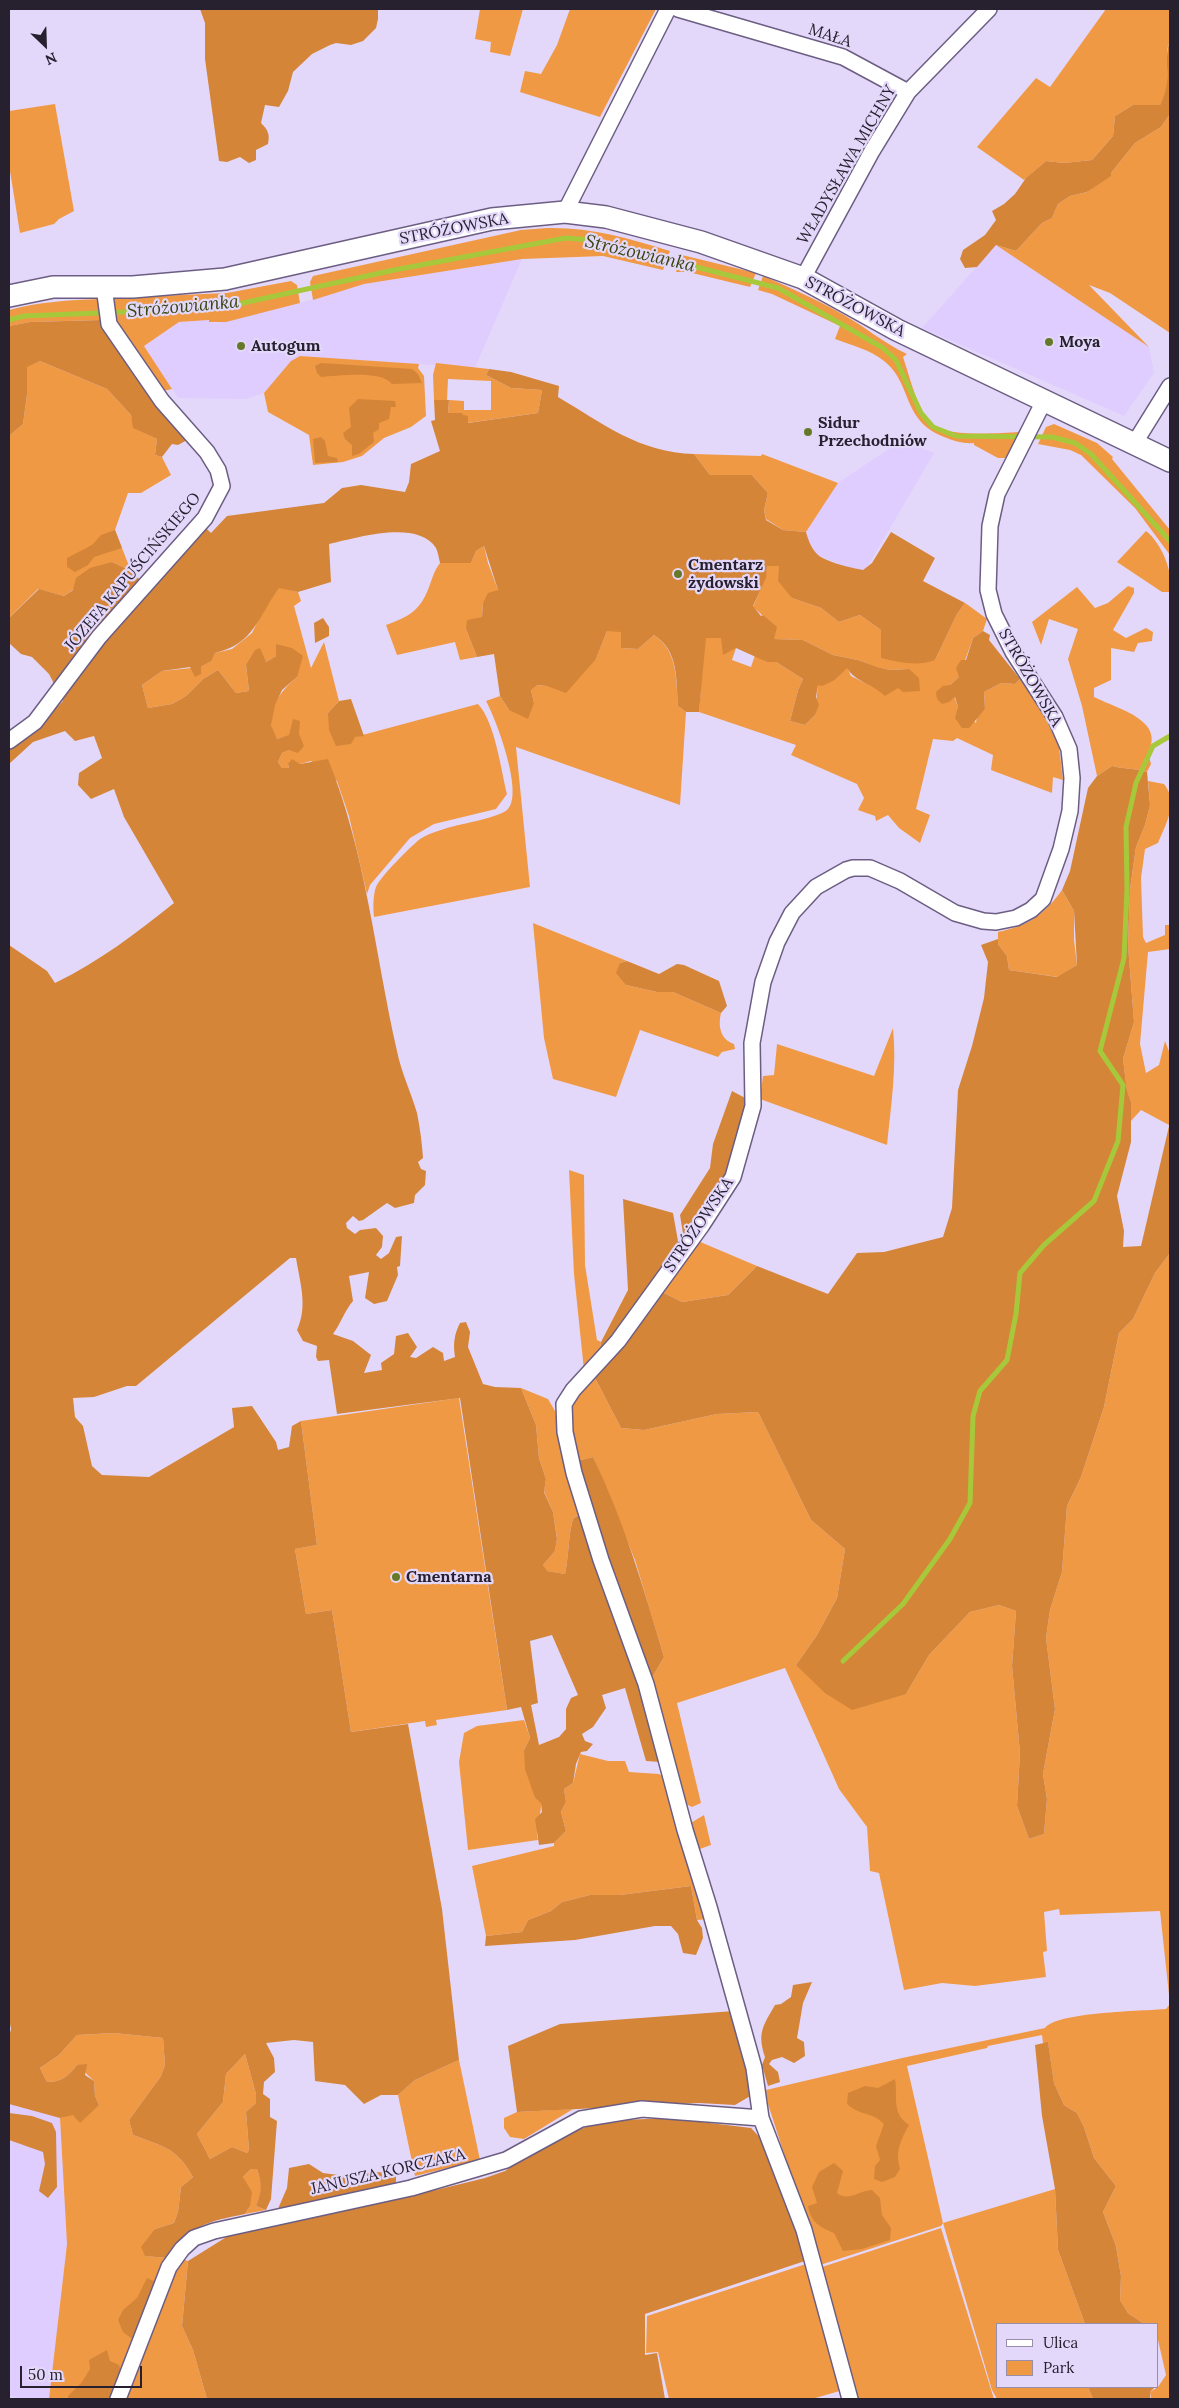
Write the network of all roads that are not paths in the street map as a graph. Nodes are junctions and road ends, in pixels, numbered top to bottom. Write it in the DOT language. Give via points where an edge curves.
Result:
graph roads {
  1 [pos="668,9"];
  2 [pos="678,9"];
  3 [pos="988,9"];
  4 [pos="908,92"];
  5 [pos="565,212"];
  6 [pos="803,278"];
  7 [pos="105,293"];
  8 [pos="9,296"];
  9 [pos="1170,386"];
  10 [pos="1044,401"];
  11 [pos="1134,444"];
  12 [pos="1170,460"];
  13 [pos="9,741"];
  14 [pos="760,2118"];
  15 [pos="118,2399"];
  16 [pos="850,2399"];
  1 -- 5 [label="street"];
  2 -- 4 [label="street, MAŁA" via="843,57"];
  3 -- 4 [label="street, WŁADYSŁAWA MICHNY"];
  4 -- 6 [label="street, WŁADYSŁAWA MICHNY"];
  5 -- 6 [label="main road, STRÓŻOWSKA" via="606,217 701,242"];
  5 -- 7 [label="main road, STRÓŻOWSKA" via="492,219 225,278"];
  6 -- 10 [label="main road, STRÓŻOWSKA" via="897,330"];
  7 -- 8 [label="main road, STRÓŻOWSKA" via="53,287"];
  7 -- 13 [label="street, JÓZEFA KAPUŚCIŃSKIEGO" via="109,324 162,401 207,452 218,470 222,486 205,518 99,637 35,722"];
  9 -- 11 [label="street"];
  10 -- 11 [label="main road, STRÓŻOWSKA"];
  10 -- 14 [label="street, STRÓŻOWSKA" via="997,494 990,526 988,590 994,614 1013,652 1055,717 1068,749 1072,778 1070,811 1061,849 1043,899 1016,918 996,922 955,913 900,880 870,868 846,870 816,887 792,913 777,942 763,982 752,1044 753,1106 733,1177 618,1341 564,1404 565,1432 574,1473 600,1560 646,1684 754,2068"];
  11 -- 12 [label="main road, STRÓŻOWSKA"];
  14 -- 15 [label="street, JANUSZA KORCZAKA" via="642,2109 582,2119 506,2160 411,2188 214,2230 194,2238 169,2267"];
  14 -- 16 [label="street" via="804,2230"];
}
